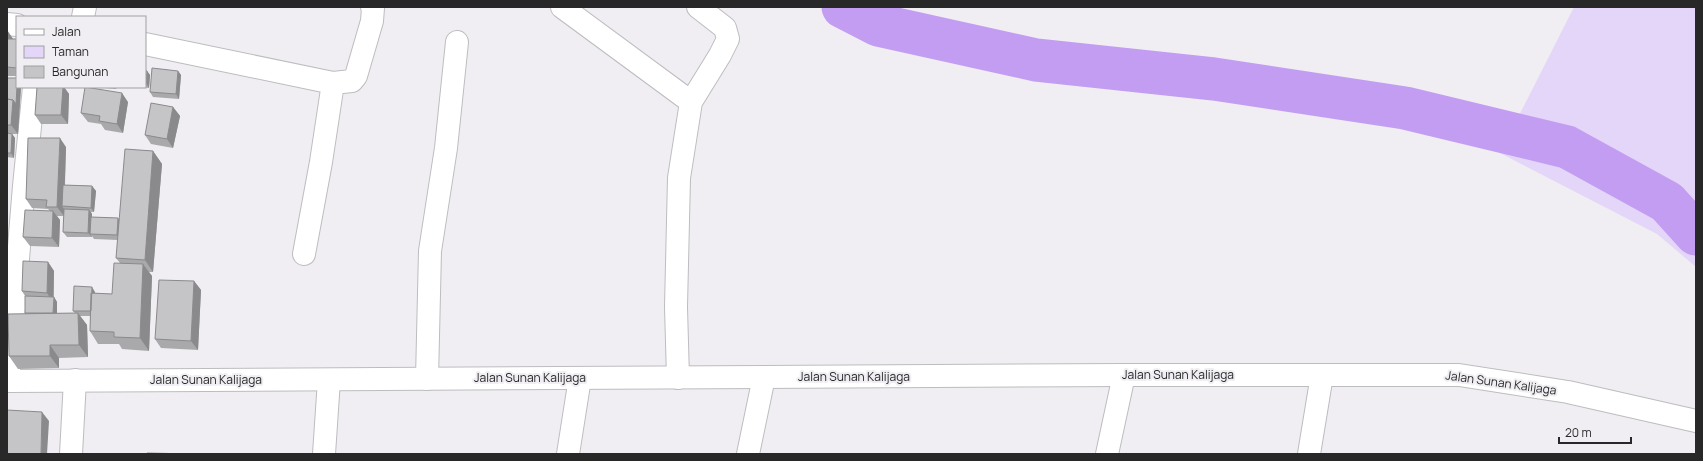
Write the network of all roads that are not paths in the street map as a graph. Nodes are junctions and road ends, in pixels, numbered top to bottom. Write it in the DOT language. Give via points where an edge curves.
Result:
graph roads {
  1 [pos="372,7"];
  2 [pos="562,7"];
  3 [pos="698,7"];
  4 [pos="457,42"];
  5 [pos="146,44"];
  6 [pos="333,82"];
  7 [pos="34,88"];
  8 [pos="691,102"];
  9 [pos="304,254"];
  10 [pos="1124,375"];
  11 [pos="1322,375"];
  12 [pos="764,377"];
  13 [pos="580,378"];
  14 [pos="678,378"];
  15 [pos="427,379"];
  16 [pos="75,380"];
  17 [pos="329,380"];
  18 [pos="8,381"];
  19 [pos="1696,421"];
  20 [pos="70,454"];
  21 [pos="324,454"];
  22 [pos="568,454"];
  23 [pos="748,454"];
  24 [pos="1107,454"];
  25 [pos="1309,454"];
  1 -- 6 [label="street" via="372,21 356,76 352,81"];
  2 -- 8 [label="street"];
  3 -- 8 [label="street" via="725,28 728,39"];
  4 -- 15 [label="street" via="446,148 430,251"];
  5 -- 6 [label="street"];
  6 -- 9 [label="street"];
  7 -- 18 [label="street"];
  8 -- 14 [label="street" via="679,178 676,307"];
  10 -- 11 [label="street, Jalan Sunan Kalijaga"];
  10 -- 12 [label="street, Jalan Sunan Kalijaga"];
  10 -- 24 [label="street"];
  11 -- 19 [label="street, Jalan Sunan Kalijaga" via="1459,375 1568,392"];
  11 -- 25 [label="street"];
  12 -- 14 [label="street, Jalan Sunan Kalijaga"];
  12 -- 23 [label="street"];
  13 -- 14 [label="street, Jalan Sunan Kalijaga"];
  13 -- 15 [label="street, Jalan Sunan Kalijaga"];
  13 -- 22 [label="street"];
  15 -- 17 [label="street, Jalan Sunan Kalijaga"];
  16 -- 17 [label="street, Jalan Sunan Kalijaga"];
  16 -- 18 [label="street, Jalan Sunan Kalijaga"];
  16 -- 20 [label="street"];
  17 -- 21 [label="street"];
}
